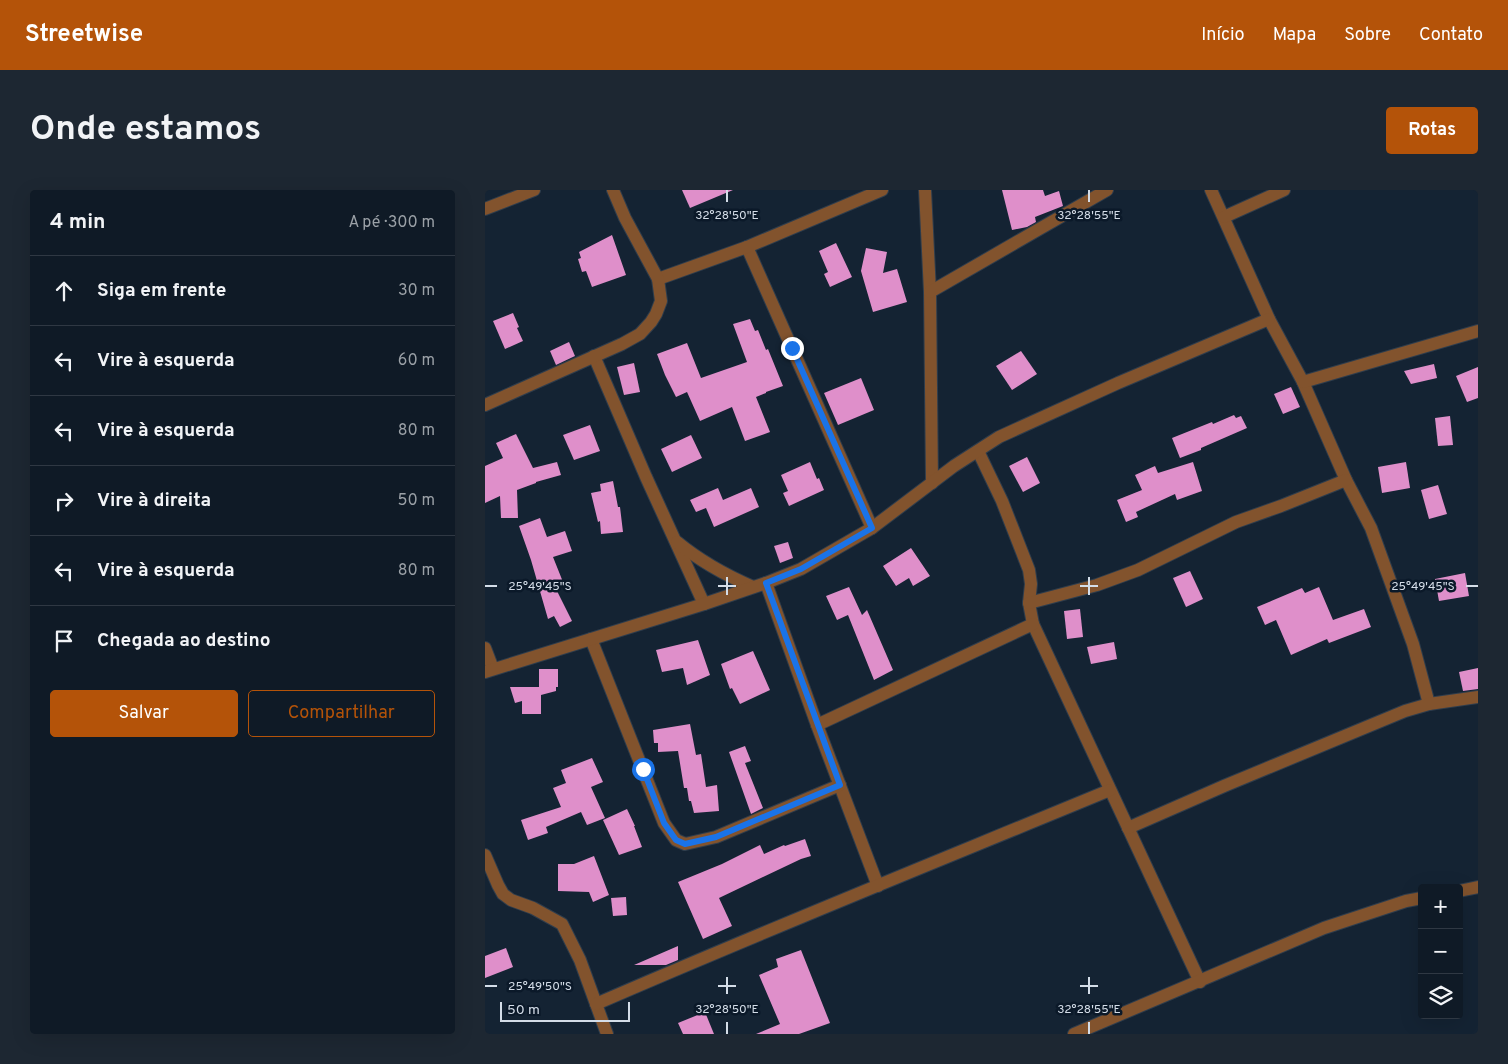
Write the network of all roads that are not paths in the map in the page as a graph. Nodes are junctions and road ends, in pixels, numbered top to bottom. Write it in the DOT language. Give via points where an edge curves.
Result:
graph roads {
  1 [pos="533,190"];
  2 [pos="613,190"];
  3 [pos="882,190"];
  4 [pos="925,190"];
  5 [pos="1107,190"];
  6 [pos="1211,190"];
  7 [pos="1284,190"];
  8 [pos="485,208"];
  9 [pos="1224,217"];
  10 [pos="747,247"];
  11 [pos="658,279"];
  12 [pos="931,292"];
  13 [pos="1269,319"];
  14 [pos="1478,331"];
  15 [pos="594,356"];
  16 [pos="1303,382"];
  17 [pos="485,406"];
  18 [pos="978,451"];
  19 [pos="1346,480"];
  20 [pos="931,483"];
  21 [pos="872,528"];
  22 [pos="675,540"];
  23 [pos="766,583"];
  24 [pos="753,587"];
  25 [pos="1029,603"];
  26 [pos="704,604"];
  27 [pos="1033,624"];
  28 [pos="591,639"];
  29 [pos="485,648"];
  30 [pos="489,671"];
  31 [pos="1478,696"];
  32 [pos="1429,704"];
  33 [pos="817,725"];
  34 [pos="840,785"];
  35 [pos="1110,790"];
  36 [pos="1128,828"];
  37 [pos="485,855"];
  38 [pos="878,886"];
  39 [pos="1478,887"];
  40 [pos="1463,890"];
  41 [pos="1418,899"];
  42 [pos="1200,982"];
  43 [pos="596,1004"];
  44 [pos="607,1034"];
  45 [pos="1076,1034"];
  1 -- 8 [label="street"];
  2 -- 11 [label="street"];
  3 -- 10 [label="street"];
  4 -- 12 [label="street"];
  5 -- 12 [label="street"];
  6 -- 9 [label="street"];
  7 -- 9 [label="street"];
  9 -- 13 [label="street"];
  10 -- 11 [label="street"];
  10 -- 21 [label="street"];
  11 -- 15 [label="street" via="661,301 651,322 640,334"];
  12 -- 20 [label="street"];
  13 -- 16 [label="street"];
  13 -- 18 [label="street" via="1118,383 999,437"];
  14 -- 16 [label="street"];
  15 -- 17 [label="street"];
  15 -- 22 [label="street"];
  16 -- 19 [label="street"];
  18 -- 20 [label="street"];
  18 -- 25 [label="street" via="1029,570"];
  19 -- 25 [label="street" via="1236,522 1138,570"];
  19 -- 32 [label="street" via="1371,528 1394,587"];
  20 -- 21 [label="street"];
  21 -- 23 [label="street" via="801,569"];
  22 -- 24 [label="street" via="695,557"];
  22 -- 26 [label="street"];
  23 -- 24 [label="street"];
  23 -- 33 [label="street"];
  24 -- 26 [label="street"];
  25 -- 27 [label="street"];
  26 -- 28 [label="street"];
  27 -- 33 [label="street"];
  27 -- 35 [label="street"];
  28 -- 30 [label="street"];
  28 -- 34 [label="street" via="664,823 676,840 685,844 716,837"];
  29 -- 30 [label="street"];
  31 -- 32 [label="street"];
  32 -- 36 [label="street" via="1405,711"];
  33 -- 34 [label="street"];
  34 -- 38 [label="street"];
  35 -- 36 [label="street"];
  35 -- 38 [label="street"];
  36 -- 42 [label="street"];
  37 -- 43 [label="street" via="503,894 562,924"];
  38 -- 43 [label="street"];
  39 -- 40 [label="street"];
  41 -- 42 [label="street" via="1324,928"];
  42 -- 45 [label="street"];
  43 -- 44 [label="street"];
}
